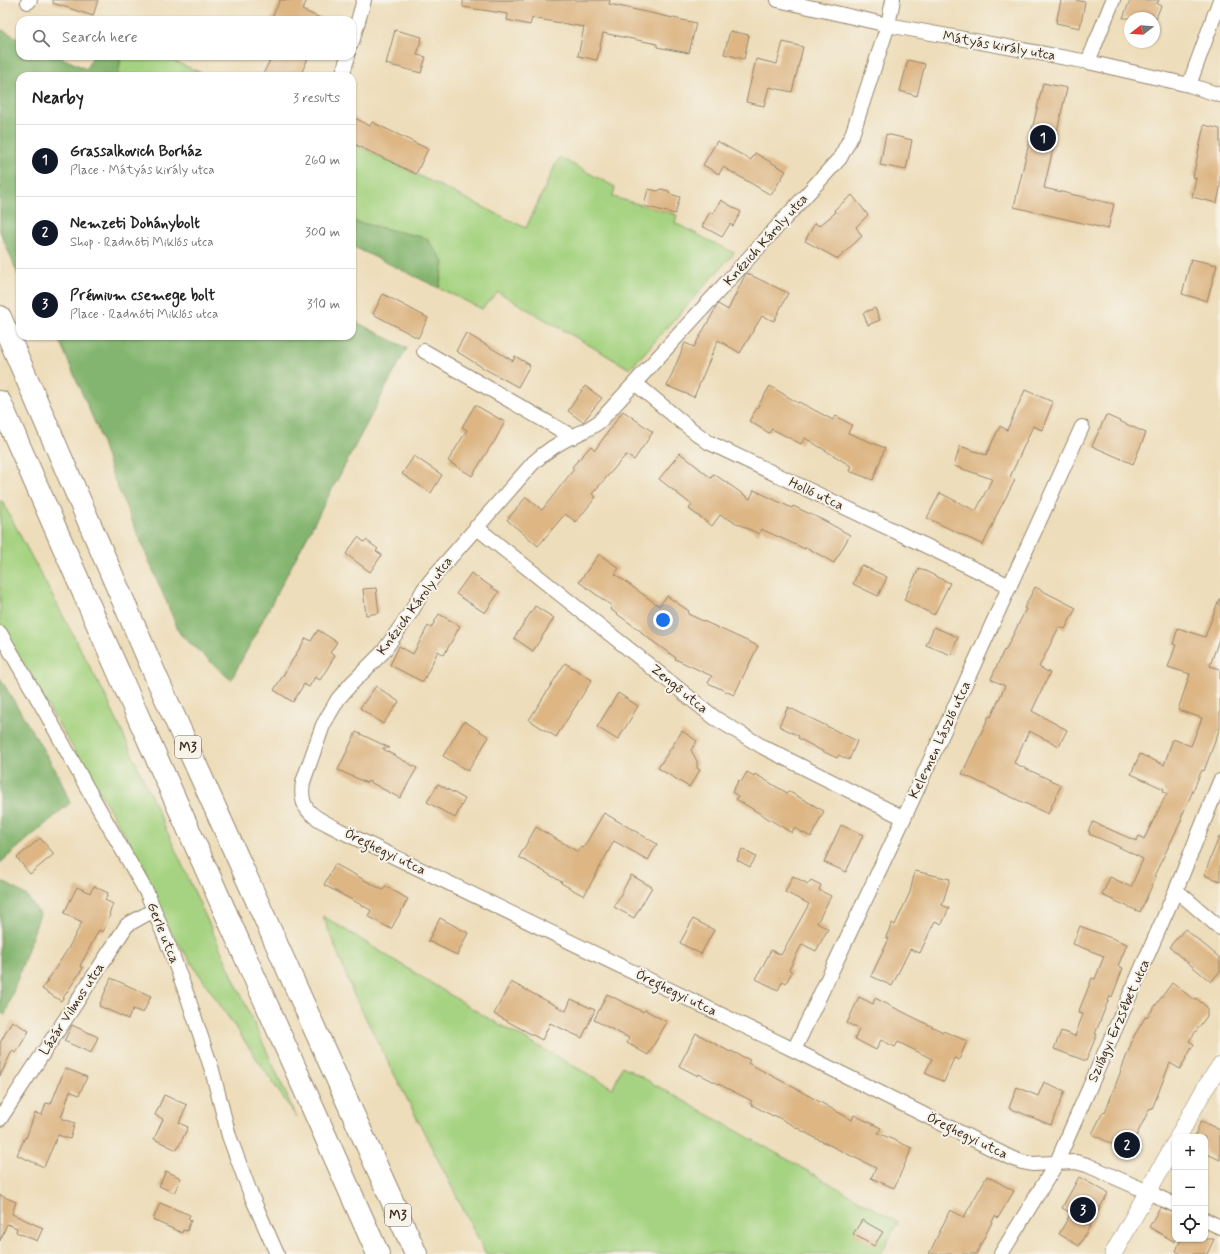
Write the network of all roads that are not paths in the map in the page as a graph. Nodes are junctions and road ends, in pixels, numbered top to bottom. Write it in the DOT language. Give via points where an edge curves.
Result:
graph roads {
  1 [pos="364,0"];
  2 [pos="778,0"];
  3 [pos="893,0"];
  4 [pos="1113,0"];
  5 [pos="1220,0"];
  6 [pos="888,25"];
  7 [pos="356,28"];
  8 [pos="347,60"];
  9 [pos="1088,62"];
  10 [pos="343,72"];
  11 [pos="1189,85"];
  12 [pos="1220,95"];
  13 [pos="0,317"];
  14 [pos="424,351"];
  15 [pos="635,383"];
  16 [pos="0,402"];
  17 [pos="1082,427"];
  18 [pos="573,436"];
  19 [pos="476,526"];
  20 [pos="1010,586"];
  21 [pos="0,633"];
  22 [pos="1220,781"];
  23 [pos="304,804"];
  24 [pos="904,818"];
  25 [pos="1176,890"];
  26 [pos="154,910"];
  27 [pos="1220,928"];
  28 [pos="794,1050"];
  29 [pos="1220,1066"];
  30 [pos="0,1119"];
  31 [pos="1180,1134"];
  32 [pos="1172,1148"];
  33 [pos="1056,1164"];
  34 [pos="1148,1192"];
  35 [pos="1172,1204"];
  36 [pos="1208,1221"];
  37 [pos="1220,1227"];
  38 [pos="277,1254"];
  39 [pos="378,1254"];
  40 [pos="416,1254"];
  41 [pos="1001,1254"];
  42 [pos="1112,1254"];
  1 -- 7 [label="street"];
  2 -- 6 [label="street, Mátyás király utca"];
  3 -- 6 [label="street, Knézich Károly utca"];
  4 -- 9 [label="street"];
  5 -- 11 [label="street"];
  6 -- 9 [label="street, Mátyás király utca"];
  6 -- 15 [label="street, Knézich Károly utca" via="852,135 840,158"];
  8 -- 10 [label="street"];
  9 -- 11 [label="street, Mátyás király utca"];
  11 -- 12 [label="street, Mátyás király utca"];
  13 -- 40 [label="highway, M3" via="158,681"];
  14 -- 18 [label="street"];
  15 -- 18 [label="street, Knézich Károly utca" via="600,421 583,433"];
  15 -- 20 [label="street, Holló utca" via="708,442"];
  16 -- 39 [label="highway, M3" via="128,696"];
  17 -- 20 [label="street, Kelemen László utca"];
  18 -- 19 [label="street, Knézich Károly utca" via="553,447 533,463"];
  19 -- 23 [label="street, Knézich Károly utca" via="424,589 382,652 338,699 323,725 303,782"];
  19 -- 24 [label="street, Zengő utca" via="715,718 763,747"];
  20 -- 24 [label="street, Kelemen László utca"];
  21 -- 26 [label="street, Gerle utca" via="147,893"];
  22 -- 25 [label="street, Szilágyi Erzsébet utca"];
  23 -- 28 [label="street, Öreghegyi utca" via="314,817 339,830"];
  24 -- 28 [label="street, Kelemen László utca"];
  25 -- 27 [label="street"];
  25 -- 33 [label="street, Szilágyi Erzsébet utca"];
  26 -- 30 [label="street, Lázár Vilmos utca" via="127,925"];
  26 -- 38 [label="street, Gerle utca" via="212,1070 229,1136"];
  28 -- 33 [label="street, Öreghegyi utca" via="1011,1158 1032,1164"];
  29 -- 31 [label="street"];
  32 -- 34 [label="street"];
  33 -- 34 [label="street, Öreghegyi utca" via="1076,1162 1087,1165"];
  33 -- 41 [label="street, Szilágyi Erzsébet utca"];
  34 -- 35 [label="street, Öreghegyi utca"];
  34 -- 42 [label="street"];
  36 -- 37 [label="street"];
}
